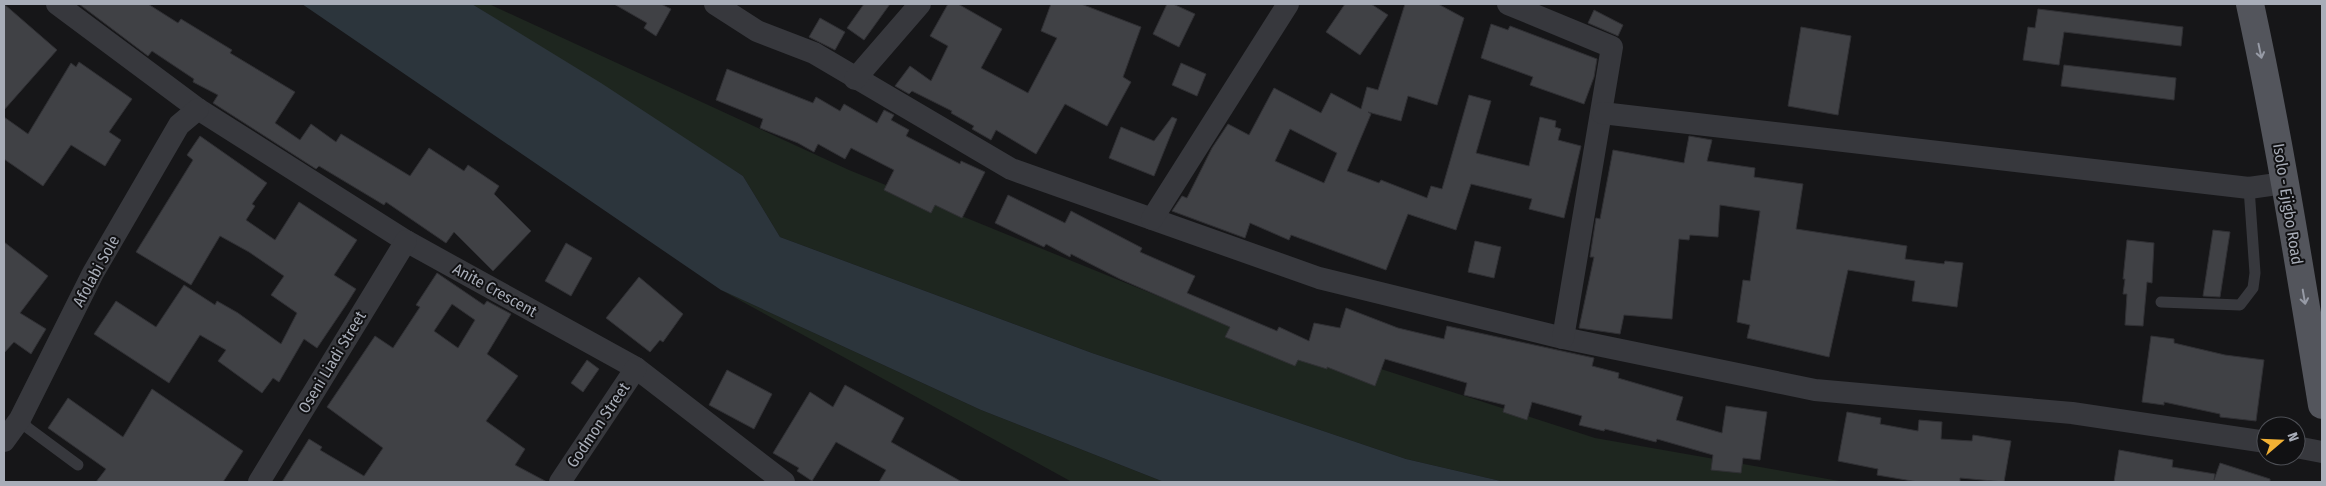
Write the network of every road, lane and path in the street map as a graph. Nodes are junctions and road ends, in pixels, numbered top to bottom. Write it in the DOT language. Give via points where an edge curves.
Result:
graph roads {
  1 [pos="57,4"];
  2 [pos="715,4"];
  3 [pos="920,4"];
  4 [pos="1288,4"];
  5 [pos="1508,4"];
  6 [pos="2250,4"];
  7 [pos="855,79"];
  8 [pos="198,109"];
  9 [pos="1602,113"];
  10 [pos="2284,183"];
  11 [pos="2249,188"];
  12 [pos="1152,219"];
  13 [pos="406,242"];
  14 [pos="2161,302"];
  15 [pos="1563,338"];
  16 [pos="636,368"];
  17 [pos="2322,405"];
  18 [pos="20,418"];
  19 [pos="4,441"];
  20 [pos="2256,441"];
  21 [pos="2306,449"];
  22 [pos="2322,452"];
  23 [pos="78,465"];
  24 [pos="259,482"];
  25 [pos="560,482"];
  26 [pos="784,482"];
  1 -- 8 [label="street, Anite Crescent"];
  2 -- 7 [label="street" via="757,31 814,53"];
  3 -- 7 [label="street"];
  4 -- 12 [label="street"];
  5 -- 9 [label="street" via="1612,47"];
  6 -- 10 [label="main road, Isolo - Ejigbo Road, one-way" via="2273,110"];
  7 -- 12 [label="street" via="1011,169"];
  8 -- 13 [label="street, Anite Crescent"];
  8 -- 18 [label="street, Afolabi Sole" via="179,125 93,273"];
  9 -- 11 [label="street"];
  9 -- 15 [label="street"];
  10 -- 11 [label="street"];
  10 -- 17 [label="main road, Isolo - Ejigbo Road, one-way"];
  11 -- 14 [label="lane" via="2255,273 2253,288 2240,305"];
  12 -- 15 [label="street" via="1319,278"];
  13 -- 16 [label="street, Anite Crescent"];
  13 -- 24 [label="street, Oseni Liadi Street"];
  15 -- 20 [label="street" via="1815,390 2072,413"];
  16 -- 25 [label="street, Godmon Street"];
  16 -- 26 [label="street, Anite Crescent"];
  18 -- 19 [label="street, Afolabi Sole"];
  18 -- 23 [label="lane" via="28,428"];
  21 -- 22 [label="street"];
}
